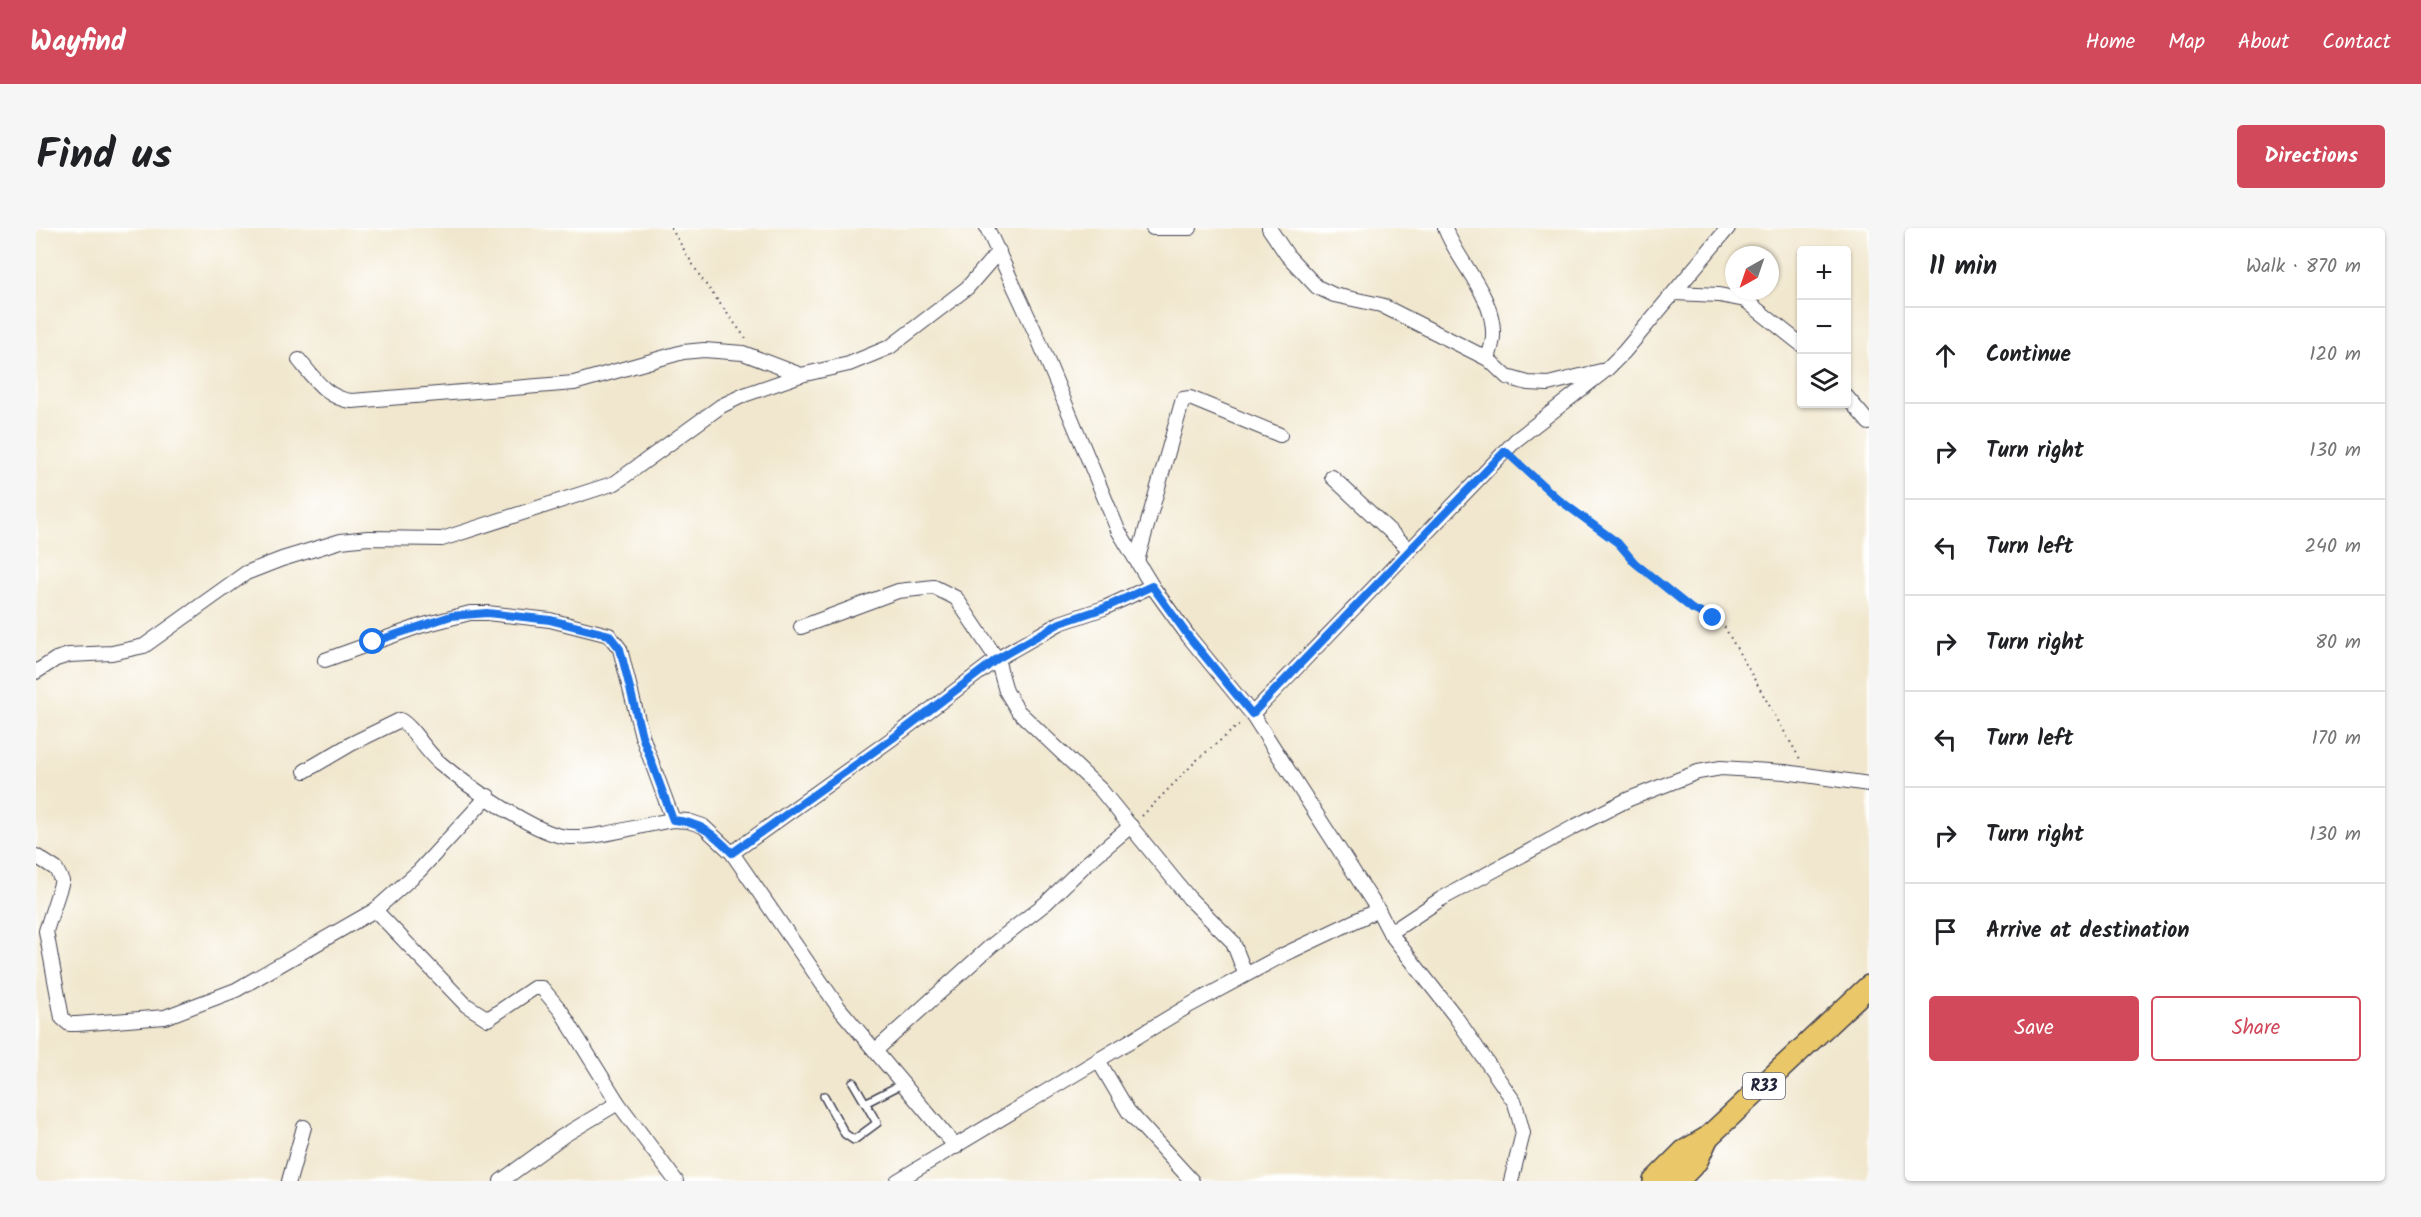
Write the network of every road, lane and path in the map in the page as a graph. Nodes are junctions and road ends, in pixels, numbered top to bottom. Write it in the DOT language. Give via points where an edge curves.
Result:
graph roads {
  1 [pos="671,228"];
  2 [pos="987,228"];
  3 [pos="1153,228"];
  4 [pos="1190,228"];
  5 [pos="1269,228"];
  6 [pos="1445,228"];
  7 [pos="1728,228"];
  8 [pos="999,251"];
  9 [pos="1675,293"];
  10 [pos="1797,341"];
  11 [pos="761,359"];
  12 [pos="1488,359"];
  13 [pos="299,360"];
  14 [pos="1606,370"];
  15 [pos="801,375"];
  16 [pos="1851,402"];
  17 [pos="1869,423"];
  18 [pos="1280,435"];
  19 [pos="1505,451"];
  20 [pos="1332,477"];
  21 [pos="1409,549"];
  22 [pos="1137,561"];
  23 [pos="1152,586"];
  24 [pos="801,627"];
  25 [pos="997,659"];
  26 [pos="325,660"];
  27 [pos="36,672"];
  28 [pos="1252,714"];
  29 [pos="305,771"];
  30 [pos="1808,775"];
  31 [pos="1869,784"];
  32 [pos="488,796"];
  33 [pos="673,820"];
  34 [pos="1131,826"];
  35 [pos="732,853"];
  36 [pos="36,856"];
  37 [pos="375,910"];
  38 [pos="1378,910"];
  39 [pos="1390,933"];
  40 [pos="1245,974"];
  41 [pos="1869,986"];
  42 [pos="876,1050"];
  43 [pos="1098,1060"];
  44 [pos="853,1082"];
  45 [pos="904,1083"];
  46 [pos="824,1096"];
  47 [pos="618,1103"];
  48 [pos="866,1103"];
  49 [pos="304,1127"];
  50 [pos="1708,1137"];
  51 [pos="956,1147"];
  52 [pos="289,1181"];
  53 [pos="501,1181"];
  54 [pos="676,1181"];
  55 [pos="897,1181"];
  56 [pos="1192,1181"];
  57 [pos="1512,1181"];
  58 [pos="1654,1181"];
  59 [pos="1678,1181"];
  1 -- 11 [label="path" via="701,278"];
  2 -- 8 [label="street"];
  3 -- 4 [label="street"];
  5 -- 12 [label="street" via="1287,255 1317,287 1334,295 1381,305"];
  6 -- 12 [label="street" via="1483,294 1493,335"];
  7 -- 9 [label="street"];
  8 -- 15 [label="street" via="966,288 890,347 849,364"];
  8 -- 22 [label="street" via="1106,506"];
  9 -- 10 [label="street" via="1745,300"];
  9 -- 14 [label="street"];
  11 -- 13 [label="street" via="743,353 683,352 574,383 352,401 329,393"];
  11 -- 15 [label="street"];
  12 -- 14 [label="street" via="1507,377 1528,383 1548,384"];
  14 -- 19 [label="street"];
  15 -- 27 [label="street" via="721,406 630,474 591,492 442,539 341,541 282,559 246,573 144,646 112,653 69,655"];
  16 -- 17 [label="street"];
  18 -- 22 [label="street" via="1190,398 1183,399"];
  19 -- 21 [label="street"];
  19 -- 30 [label="path" via="1692,609 1724,624"];
  20 -- 21 [label="street"];
  21 -- 28 [label="street"];
  22 -- 23 [label="street"];
  23 -- 25 [label="street" via="1060,623"];
  23 -- 28 [label="street"];
  24 -- 25 [label="street" via="898,591 934,587 956,598"];
  25 -- 34 [label="street" via="1006,692 1018,711 1101,790"];
  25 -- 35 [label="street"];
  26 -- 33 [label="street" via="430,622 470,614 550,620 609,635 620,649 642,736"];
  28 -- 34 [label="path" via="1198,759"];
  28 -- 38 [label="street"];
  29 -- 32 [label="street" via="400,720 431,756"];
  30 -- 31 [label="street"];
  30 -- 39 [label="street" via="1721,768 1689,775 1574,827 1441,899"];
  32 -- 33 [label="street" via="533,826 558,836 587,836"];
  32 -- 37 [label="street" via="419,872"];
  33 -- 35 [label="street" via="703,826"];
  34 -- 40 [label="street" via="1189,898 1233,942"];
  34 -- 42 [label="street"];
  35 -- 42 [label="street" via="839,1008"];
  36 -- 37 [label="street" via="57,869 62,881 46,931 60,1012 69,1024 181,1013 236,990"];
  37 -- 47 [label="street" via="482,1018 494,1018 534,988 542,988 561,1011"];
  38 -- 39 [label="street"];
  38 -- 40 [label="street"];
  39 -- 57 [label="street" via="1455,1016 1515,1103 1523,1133"];
  40 -- 43 [label="street"];
  41 -- 50 [label="main road, R33"];
  42 -- 45 [label="street"];
  43 -- 51 [label="street"];
  43 -- 56 [label="street" via="1128,1111"];
  44 -- 48 [label="lane"];
  45 -- 48 [label="lane"];
  45 -- 51 [label="street"];
  46 -- 48 [label="lane" via="851,1140 877,1126"];
  47 -- 53 [label="street" via="562,1136"];
  47 -- 54 [label="street"];
  49 -- 52 [label="street"];
  50 -- 58 [label="main road, R33" via="1684,1151"];
  50 -- 59 [label="main road, R33" via="1704,1151"];
  51 -- 55 [label="street"];
}
